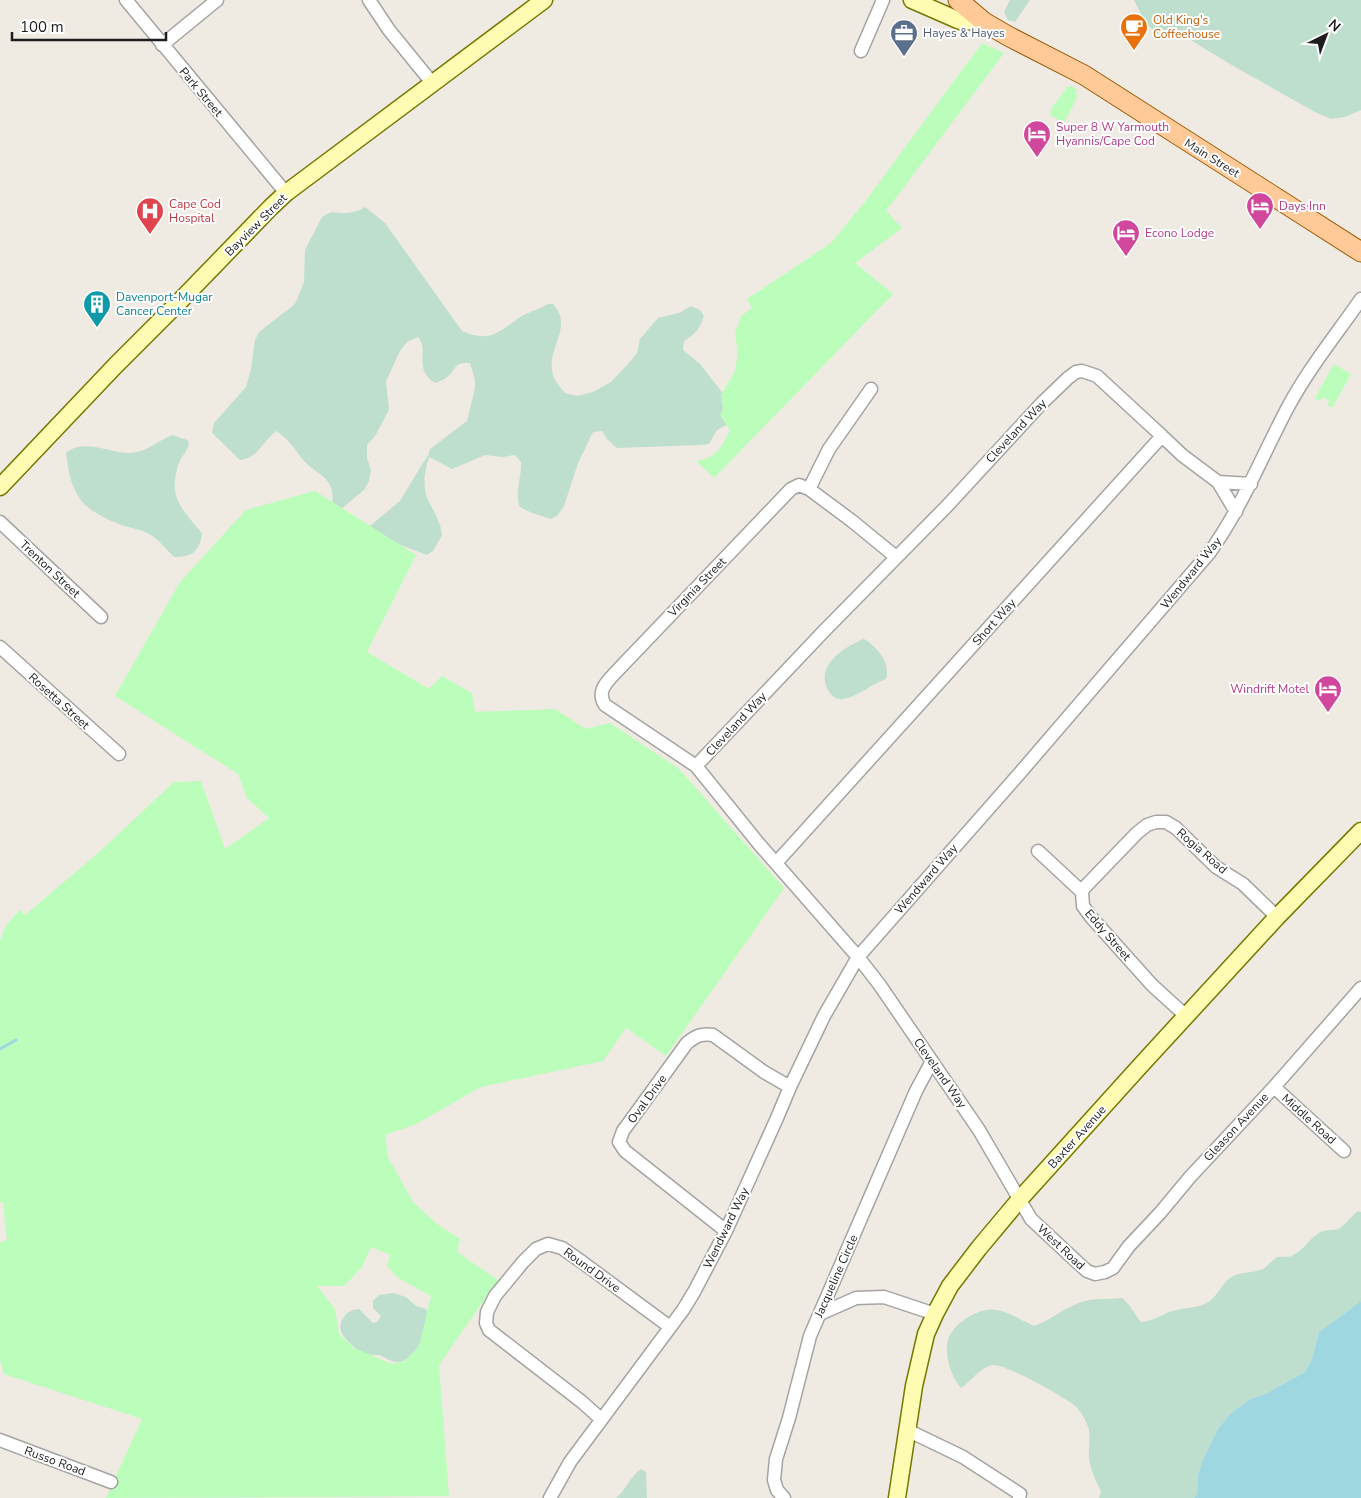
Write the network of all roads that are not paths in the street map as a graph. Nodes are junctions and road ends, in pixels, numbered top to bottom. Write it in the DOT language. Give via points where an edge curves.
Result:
graph roads {
  1 [pos="126,0"];
  2 [pos="217,0"];
  3 [pos="369,0"];
  4 [pos="544,0"];
  5 [pos="883,0"];
  6 [pos="912,0"];
  7 [pos="958,0"];
  8 [pos="984,22"];
  9 [pos="162,45"];
  10 [pos="861,51"];
  11 [pos="433,84"];
  12 [pos="286,193"];
  13 [pos="1361,252"];
  14 [pos="1361,299"];
  15 [pos="871,389"];
  16 [pos="1162,436"];
  17 [pos="1218,482"];
  18 [pos="1251,484"];
  19 [pos="0,487"];
  20 [pos="809,489"];
  21 [pos="1236,512"];
  22 [pos="0,522"];
  23 [pos="896,557"];
  24 [pos="101,617"];
  25 [pos="0,647"];
  26 [pos="119,754"];
  27 [pos="696,766"];
  28 [pos="1361,832"];
  29 [pos="1038,851"];
  30 [pos="776,863"];
  31 [pos="1082,892"];
  32 [pos="1277,917"];
  33 [pos="858,957"];
  34 [pos="1361,988"];
  35 [pos="1186,1016"];
  36 [pos="932,1061"];
  37 [pos="790,1087"];
  38 [pos="1274,1087"];
  39 [pos="1344,1151"];
  40 [pos="1020,1199"];
  41 [pos="726,1231"];
  42 [pos="1113,1268"];
  43 [pos="820,1314"];
  44 [pos="935,1314"];
  45 [pos="670,1327"];
  46 [pos="601,1419"];
  47 [pos="907,1430"];
  48 [pos="0,1440"];
  49 [pos="111,1482"];
  50 [pos="550,1498"];
  51 [pos="784,1498"];
  52 [pos="897,1498"];
  53 [pos="1019,1498"];
  1 -- 9 [label="street, Park Street"];
  2 -- 9 [label="street"];
  3 -- 11 [label="street"];
  4 -- 11 [label="street, Bayview Street"];
  5 -- 10 [label="street"];
  6 -- 8 [label="street, Main Street" via="960,21"];
  7 -- 8 [label="main road, Main Street"];
  8 -- 13 [label="main road, Main Street" via="1084,75"];
  9 -- 12 [label="street, Park Street"];
  11 -- 12 [label="street, Bayview Street"];
  12 -- 19 [label="street, Bayview Street"];
  14 -- 18 [label="street, Wendward Way" via="1304,380"];
  15 -- 20 [label="street" via="829,450"];
  16 -- 17 [label="street"];
  16 -- 23 [label="street, Cleveland Way" via="1097,376 1090,372 1076,372 1054,390"];
  16 -- 30 [label="street, Short Way"];
  17 -- 18 [label="street"];
  17 -- 21 [label="street"];
  18 -- 21 [label="street, Wendward Way"];
  20 -- 23 [label="street"];
  20 -- 27 [label="street, Virginia Street" via="799,485 791,489 604,685 601,700 605,705"];
  21 -- 33 [label="street, Wendward Way" via="1210,552 1174,595"];
  22 -- 24 [label="street, Trenton Street"];
  23 -- 27 [label="street, Cleveland Way"];
  25 -- 26 [label="street, Rosetta Street"];
  27 -- 30 [label="street, Cleveland Way"];
  28 -- 32 [label="street, Baxter Avenue"];
  29 -- 31 [label="street, Eddy Street"];
  30 -- 33 [label="street, Cleveland Way"];
  31 -- 32 [label="street, Rogia Road" via="1137,833 1147,825 1166,822 1216,867 1243,884"];
  31 -- 35 [label="street, Eddy Street" via="1083,906 1091,917 1152,985"];
  32 -- 35 [label="street, Baxter Avenue"];
  33 -- 36 [label="street, Cleveland Way"];
  33 -- 37 [label="street, Wendward Way" via="824,1016"];
  34 -- 38 [label="street, Gleason Avenue"];
  35 -- 40 [label="street, Baxter Avenue"];
  36 -- 40 [label="street, Cleveland Way" via="979,1130"];
  36 -- 43 [label="street, Jacqueline Circle"];
  37 -- 41 [label="street, Wendward Way"];
  37 -- 41 [label="street, Oval Drive" via="713,1035 696,1036 623,1131 619,1142 625,1151"];
  38 -- 39 [label="street, Middle Road"];
  38 -- 42 [label="street, Gleason Avenue" via="1190,1177"];
  40 -- 42 [label="street, West Road" via="1031,1219 1087,1271 1095,1274"];
  40 -- 44 [label="street, Baxter Avenue" via="950,1286"];
  41 -- 45 [label="street, Wendward Way" via="694,1292"];
  43 -- 44 [label="street" via="856,1298 884,1297"];
  43 -- 51 [label="street, Jacqueline Circle" via="810,1336 790,1418 776,1459 774,1480"];
  44 -- 47 [label="street, Baxter Avenue" via="920,1355"];
  45 -- 46 [label="street, Wendward Way"];
  45 -- 46 [label="street, Round Drive" via="562,1248 548,1244 536,1249 495,1296 486,1323 489,1330"];
  46 -- 50 [label="street, Wendward Way" via="570,1462"];
  47 -- 52 [label="street, Baxter Avenue"];
  47 -- 53 [label="street" via="963,1457 1020,1494"];
  48 -- 49 [label="street, Russo Road"];
}
